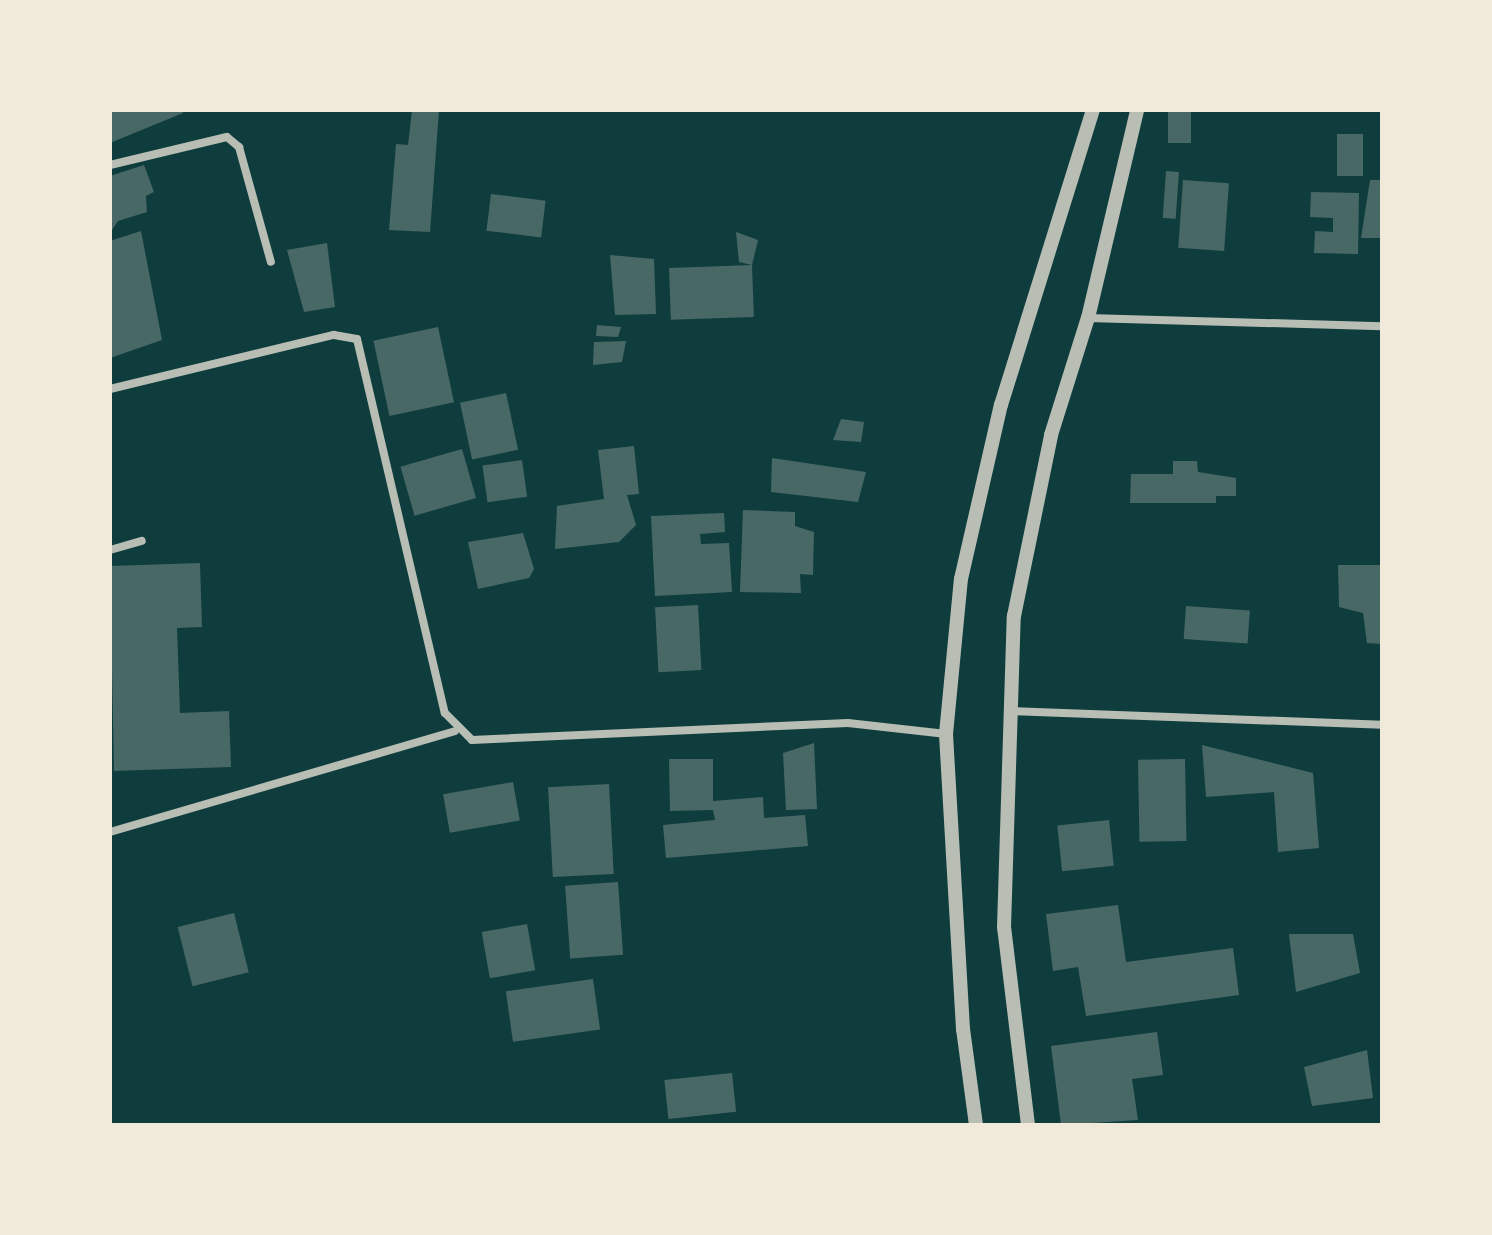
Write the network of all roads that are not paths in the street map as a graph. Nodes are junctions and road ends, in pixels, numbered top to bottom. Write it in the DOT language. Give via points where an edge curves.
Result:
graph roads {
  1 [pos="1093,110"];
  2 [pos="1137,110"];
  3 [pos="110,165"];
  4 [pos="271,262"];
  5 [pos="1088,318"];
  6 [pos="1382,326"];
  7 [pos="110,389"];
  8 [pos="142,541"];
  9 [pos="110,550"];
  10 [pos="1008,711"];
  11 [pos="1382,725"];
  12 [pos="455,731"];
  13 [pos="946,734"];
  14 [pos="110,832"];
  15 [pos="976,1125"];
  16 [pos="1028,1125"];
  1 -- 13 [label="street" via="987,458 961,579"];
  2 -- 5 [label="street"];
  3 -- 4 [label="street" via="227,137 239,147"];
  5 -- 6 [label="street"];
  5 -- 10 [label="street" via="1051,435 1014,616"];
  7 -- 12 [label="street" via="334,335 357,339 445,713"];
  8 -- 9 [label="street"];
  10 -- 11 [label="street"];
  10 -- 16 [label="street" via="1004,927"];
  12 -- 13 [label="street" via="472,740 848,723"];
  12 -- 14 [label="street"];
  13 -- 15 [label="street" via="963,1029"];
}
